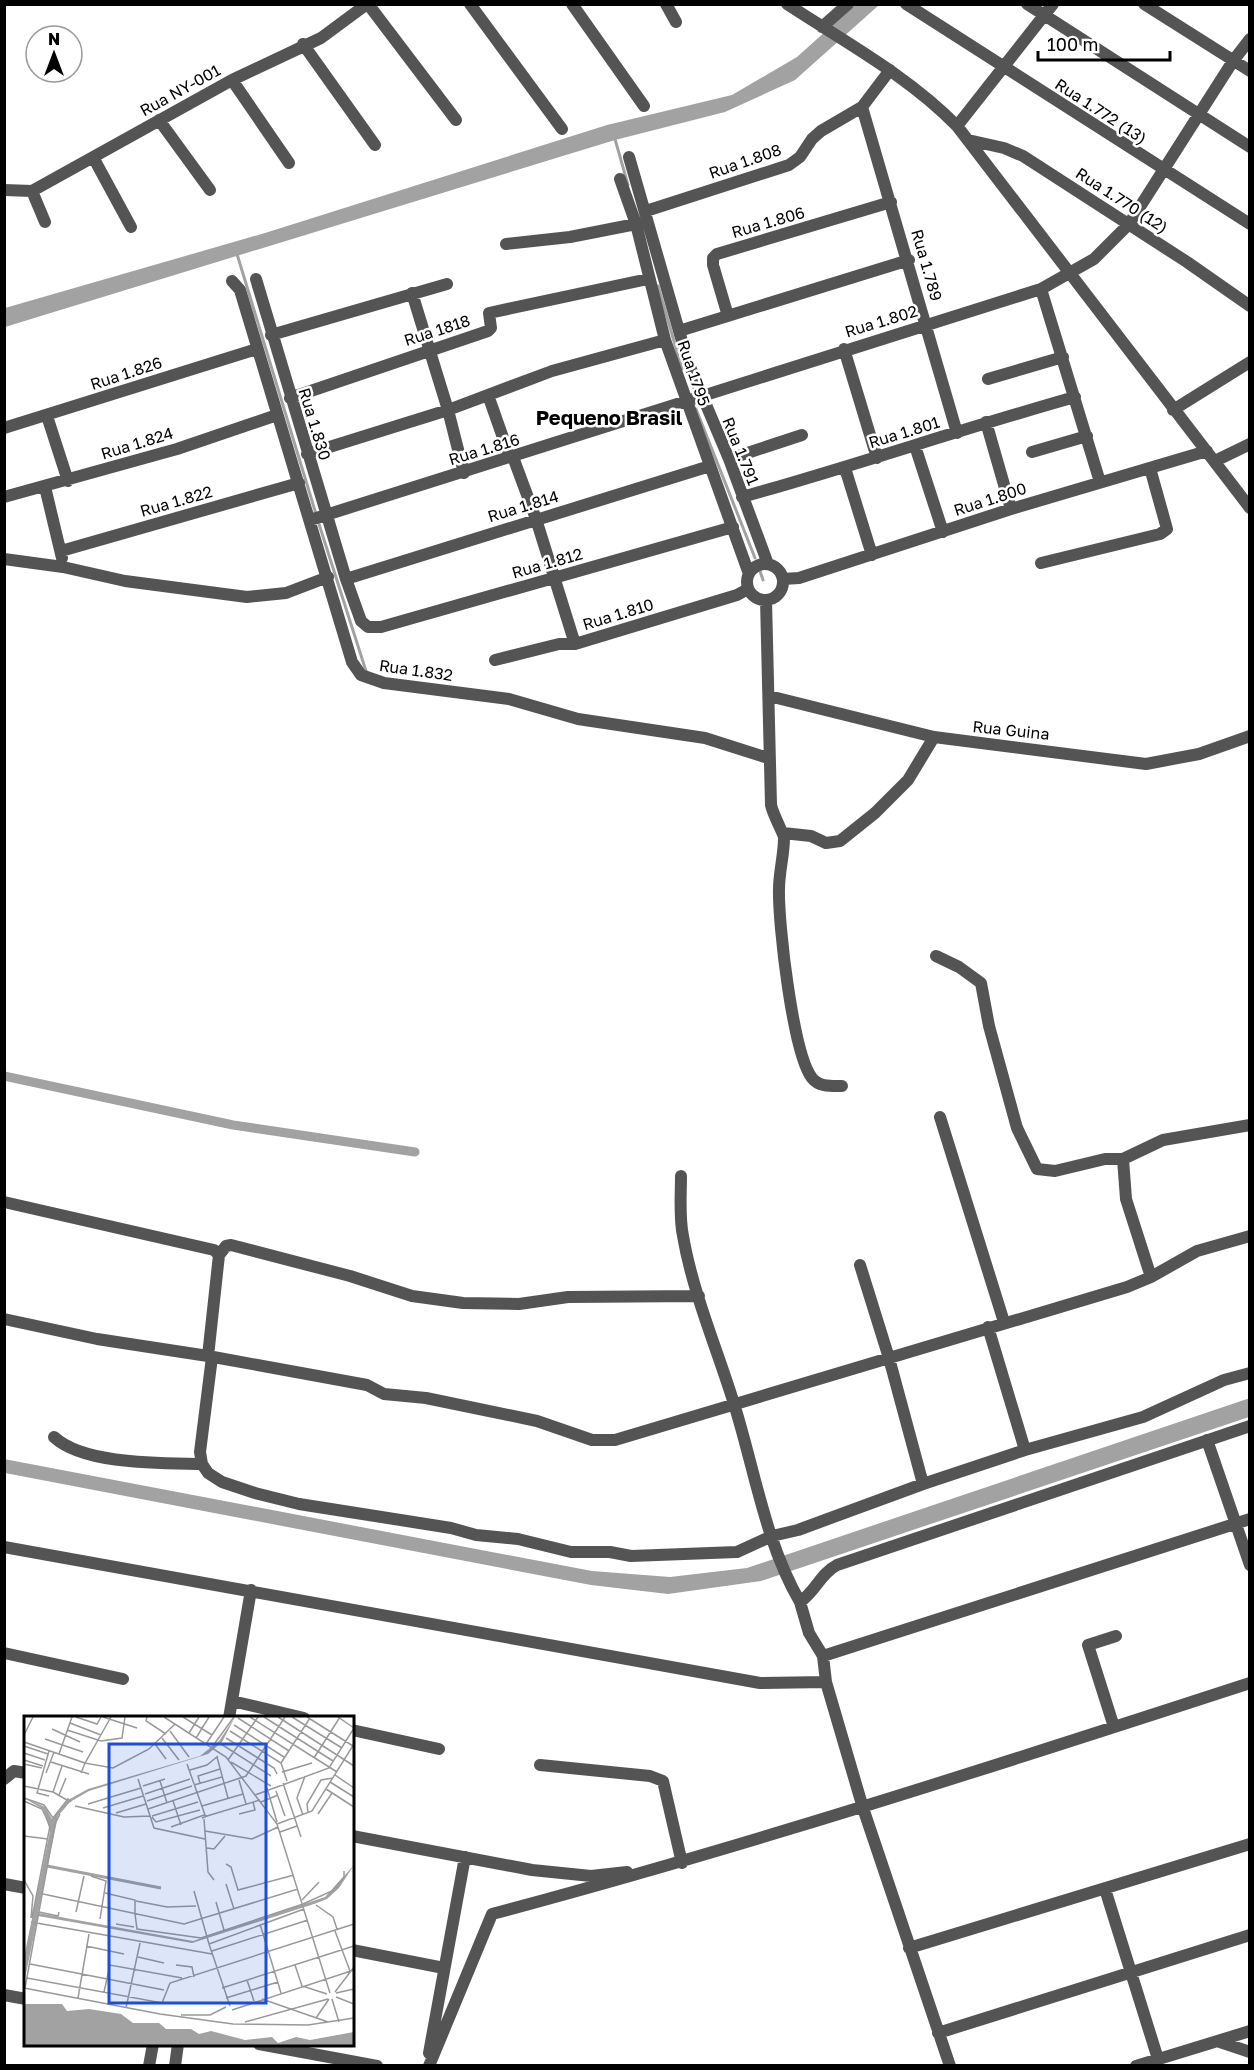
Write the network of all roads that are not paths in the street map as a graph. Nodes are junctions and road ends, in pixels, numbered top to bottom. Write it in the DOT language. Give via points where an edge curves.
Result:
graph roads {
  1 [pos="368,4"];
  2 [pos="470,4"];
  3 [pos="572,4"];
  4 [pos="666,4"];
  5 [pos="787,4"];
  6 [pos="848,4"];
  7 [pos="906,4"];
  8 [pos="1027,4"];
  9 [pos="1053,4"];
  10 [pos="1144,4"];
  11 [pos="1045,16"];
  12 [pos="676,22"];
  13 [pos="823,28"];
  14 [pos="1250,39"];
  15 [pos="303,44"];
  16 [pos="1233,61"];
  17 [pos="1005,68"];
  18 [pos="890,70"];
  19 [pos="1250,71"];
  20 [pos="232,80"];
  21 [pos="644,106"];
  22 [pos="862,107"];
  23 [pos="1198,115"];
  24 [pos="159,120"];
  25 [pos="456,120"];
  26 [pos="957,126"];
  27 [pos="562,129"];
  28 [pos="968,140"];
  29 [pos="375,145"];
  30 [pos="1250,147"];
  31 [pos="93,157"];
  32 [pos="629,157"];
  33 [pos="289,163"];
  34 [pos="1164,171"];
  35 [pos="620,179"];
  36 [pos="4,190"];
  37 [pos="210,190"];
  38 [pos="32,191"];
  39 [pos="891,202"];
  40 [pos="646,211"];
  41 [pos="45,222"];
  42 [pos="636,224"];
  43 [pos="1129,224"];
  44 [pos="1250,224"];
  45 [pos="131,227"];
  46 [pos="506,244"];
  47 [pos="909,260"];
  48 [pos="1071,274"];
  49 [pos="256,279"];
  50 [pos="648,279"];
  51 [pos="232,281"];
  52 [pos="447,284"];
  53 [pos="1041,289"];
  54 [pos="412,293"];
  55 [pos="1250,306"];
  56 [pos="728,316"];
  57 [pos="926,324"];
  58 [pos="679,331"];
  59 [pos="271,335"];
  60 [pos="665,340"];
  61 [pos="257,349"];
  62 [pos="844,349"];
  63 [pos="429,351"];
  64 [pos="1063,357"];
  65 [pos="1250,362"];
  66 [pos="988,379"];
  67 [pos="488,395"];
  68 [pos="700,396"];
  69 [pos="1075,397"];
  70 [pos="290,398"];
  71 [pos="685,402"];
  72 [pos="448,410"];
  73 [pos="1173,410"];
  74 [pos="277,415"];
  75 [pos="47,416"];
  76 [pos="986,422"];
  77 [pos="4,428"];
  78 [pos="957,433"];
  79 [pos="802,435"];
  80 [pos="1087,436"];
  81 [pos="1250,444"];
  82 [pos="915,446"];
  83 [pos="1032,452"];
  84 [pos="510,453"];
  85 [pos="307,454"];
  86 [pos="1211,456"];
  87 [pos="877,458"];
  88 [pos="729,459"];
  89 [pos="710,466"];
  90 [pos="845,468"];
  91 [pos="1150,468"];
  92 [pos="464,473"];
  93 [pos="68,481"];
  94 [pos="1100,482"];
  95 [pos="299,483"];
  96 [pos="45,486"];
  97 [pos="4,497"];
  98 [pos="742,497"];
  99 [pos="1250,508"];
  100 [pos="1011,509"];
  101 [pos="326,515"];
  102 [pos="536,519"];
  103 [pos="310,520"];
  104 [pos="734,527"];
  105 [pos="943,532"];
  106 [pos="61,551"];
  107 [pos="872,555"];
  108 [pos="4,559"];
  109 [pos="768,564"];
  110 [pos="1041,564"];
  111 [pos="63,567"];
  112 [pos="749,574"];
  113 [pos="328,577"];
  114 [pos="346,579"];
  115 [pos="554,579"];
  116 [pos="783,579"];
  117 [pos="748,589"];
  118 [pos="766,600"];
  119 [pos="368,627"];
  120 [pos="575,644"];
  121 [pos="495,660"];
  122 [pos="769,696"];
  123 [pos="1250,736"];
  124 [pos="933,737"];
  125 [pos="768,758"];
  126 [pos="783,833"];
  127 [pos="936,956"];
  128 [pos="842,1086"];
  129 [pos="940,1117"];
  130 [pos="1250,1125"];
  131 [pos="1123,1158"];
  132 [pos="681,1176"];
  133 [pos="4,1202"];
  134 [pos="1250,1236"];
  135 [pos="219,1255"];
  136 [pos="860,1265"];
  137 [pos="1151,1277"];
  138 [pos="699,1296"];
  139 [pos="4,1319"];
  140 [pos="1004,1322"];
  141 [pos="988,1327"];
  142 [pos="210,1356"];
  143 [pos="889,1358"];
  144 [pos="1250,1373"];
  145 [pos="735,1406"];
  146 [pos="1250,1426"];
  147 [pos="54,1437"];
  148 [pos="1208,1440"];
  149 [pos="1025,1450"];
  150 [pos="202,1464"];
  151 [pos="923,1484"];
  152 [pos="1250,1519"];
  153 [pos="1235,1523"];
  154 [pos="774,1542"];
  155 [pos="4,1547"];
  156 [pos="1250,1565"];
  157 [pos="251,1590"];
  158 [pos="800,1602"];
  159 [pos="1116,1636"];
  160 [pos="4,1653"];
  161 [pos="823,1656"];
  162 [pos="123,1679"];
  163 [pos="826,1682"];
  164 [pos="1250,1683"];
  165 [pos="232,1701"];
  166 [pos="229,1716"];
  167 [pos="296,1716"];
  168 [pos="1114,1727"];
  169 [pos="354,1730"];
  170 [pos="439,1749"];
  171 [pos="540,1765"];
  172 [pos="24,1773"];
  173 [pos="5,1778"];
  174 [pos="863,1808"];
  175 [pos="354,1836"];
  176 [pos="1250,1844"];
  177 [pos="465,1857"];
  178 [pos="682,1863"];
  179 [pos="660,1869"];
  180 [pos="4,1884"];
  181 [pos="24,1888"];
  182 [pos="1106,1888"];
  183 [pos="1250,1935"];
  184 [pos="909,1948"];
  185 [pos="354,1950"];
  186 [pos="444,1968"];
  187 [pos="1130,1973"];
  188 [pos="4,1995"];
  189 [pos="24,1999"];
  190 [pos="1250,2031"];
  191 [pos="938,2033"];
  192 [pos="1217,2041"];
  193 [pos="153,2046"];
  194 [pos="178,2046"];
  195 [pos="270,2046"];
  196 [pos="1250,2052"];
  197 [pos="1158,2059"];
  198 [pos="947,2063"];
  199 [pos="149,2066"];
  200 [pos="175,2066"];
  201 [pos="377,2066"];
  202 [pos="428,2066"];
  203 [pos="1136,2066"];
  1 -- 15 [label="street, Rua NY-001" via="321,38"];
  1 -- 25 [label="street"];
  2 -- 27 [label="street"];
  3 -- 21 [label="street"];
  4 -- 12 [label="street"];
  5 -- 13 [label="street"];
  6 -- 13 [label="street"];
  7 -- 17 [label="street, Rua 1.772 (13)"];
  8 -- 11 [label="street"];
  9 -- 11 [label="street"];
  10 -- 16 [label="street"];
  11 -- 17 [label="street"];
  11 -- 23 [label="street"];
  13 -- 18 [label="street"];
  14 -- 16 [label="street, Rua 1.802"];
  15 -- 20 [label="street, Rua NY-001"];
  15 -- 29 [label="street"];
  16 -- 19 [label="street"];
  16 -- 23 [label="street, Rua 1.802"];
  17 -- 26 [label="street"];
  17 -- 34 [label="street, Rua 1.772 (13)"];
  18 -- 22 [label="street, Rua 1.808"];
  18 -- 26 [label="street" via="926,96"];
  20 -- 24 [label="street, Rua NY-001"];
  20 -- 33 [label="street"];
  22 -- 39 [label="street, Rua 1.789"];
  22 -- 40 [label="street, Rua 1.808" via="821,131 789,165"];
  23 -- 30 [label="street"];
  23 -- 34 [label="street, Rua 1.802"];
  24 -- 31 [label="street, Rua NY-001"];
  24 -- 37 [label="street"];
  26 -- 28 [label="street"];
  28 -- 43 [label="street, Rua 1.770 (12)" via="1023,156"];
  28 -- 48 [label="street"];
  31 -- 38 [label="street, Rua NY-001"];
  31 -- 45 [label="street"];
  32 -- 40 [label="street, Rua 1.791"];
  34 -- 43 [label="street, Rua 1.802"];
  34 -- 44 [label="street, Rua 1.772 (13)"];
  35 -- 42 [label="street, Rua 1795"];
  36 -- 38 [label="street"];
  38 -- 41 [label="street"];
  39 -- 47 [label="street, Rua 1.789"];
  39 -- 56 [label="street, Rua 1.806" via="717,254 713,265"];
  40 -- 58 [label="street, Rua 1.791"];
  42 -- 46 [label="street"];
  42 -- 50 [label="street, Rua 1795"];
  43 -- 48 [label="street, Rua 1.802" via="1094,260"];
  43 -- 55 [label="street, Rua 1.770 (12)"];
  47 -- 56 [label="street"];
  47 -- 57 [label="street, Rua 1.789"];
  48 -- 53 [label="street, Rua 1.802"];
  48 -- 73 [label="street"];
  49 -- 59 [label="street, Rua 1.830"];
  50 -- 60 [label="street, Rua 1795"];
  50 -- 63 [label="street, Rua 1818" via="489,312 488,331"];
  51 -- 61 [label="street, Rua 1.832" via="240,290"];
  52 -- 54 [label="street"];
  53 -- 57 [label="street, Rua 1.802"];
  53 -- 64 [label="street"];
  54 -- 59 [label="street"];
  54 -- 63 [label="street"];
  56 -- 58 [label="street"];
  57 -- 62 [label="street, Rua 1.802"];
  57 -- 78 [label="street, Rua 1.789"];
  58 -- 68 [label="street, Rua 1.791"];
  59 -- 70 [label="street, Rua 1.830"];
  60 -- 67 [label="street" via="552,371"];
  60 -- 71 [label="street, Rua 1795"];
  61 -- 74 [label="street, Rua 1.832"];
  61 -- 75 [label="street, Rua 1.826"];
  62 -- 68 [label="street, Rua 1.802"];
  62 -- 87 [label="street"];
  63 -- 70 [label="street, Rua 1818"];
  63 -- 72 [label="street"];
  64 -- 66 [label="street"];
  64 -- 69 [label="street"];
  65 -- 73 [label="street"];
  67 -- 72 [label="street"];
  67 -- 84 [label="street"];
  68 -- 71 [label="street, Rua 1.802"];
  68 -- 88 [label="street, Rua 1.791"];
  69 -- 76 [label="street, Rua 1.801"];
  69 -- 80 [label="street"];
  70 -- 85 [label="street, Rua 1.830"];
  71 -- 84 [label="street, Rua 1.816"];
  71 -- 89 [label="street, Rua 1795"];
  72 -- 85 [label="street"];
  72 -- 92 [label="street"];
  73 -- 86 [label="street"];
  74 -- 93 [label="street, Rua 1.824"];
  74 -- 95 [label="street, Rua 1.832"];
  75 -- 77 [label="street, Rua 1.826"];
  75 -- 93 [label="street"];
  76 -- 78 [label="street, Rua 1.801"];
  76 -- 100 [label="street"];
  78 -- 82 [label="street, Rua 1.801"];
  79 -- 88 [label="street"];
  80 -- 83 [label="street"];
  80 -- 94 [label="street"];
  81 -- 86 [label="street, Rua 1.800"];
  82 -- 87 [label="street, Rua 1.801"];
  82 -- 105 [label="street"];
  84 -- 92 [label="street, Rua 1.816"];
  84 -- 102 [label="street"];
  85 -- 101 [label="street, Rua 1.830"];
  86 -- 91 [label="street, Rua 1.800"];
  86 -- 99 [label="street"];
  87 -- 90 [label="street, Rua 1.801"];
  88 -- 98 [label="street, Rua 1.791"];
  89 -- 102 [label="street, Rua 1.814"];
  89 -- 104 [label="street, Rua 1795"];
  90 -- 98 [label="street, Rua 1.801"];
  90 -- 107 [label="street"];
  91 -- 94 [label="street, Rua 1.800"];
  91 -- 110 [label="street" via="1167,529"];
  92 -- 101 [label="street, Rua 1.816"];
  93 -- 96 [label="street, Rua 1.824"];
  94 -- 100 [label="street, Rua 1.800"];
  95 -- 103 [label="street, Rua 1.832"];
  95 -- 106 [label="street, Rua 1.822"];
  96 -- 97 [label="street, Rua 1.824"];
  96 -- 106 [label="street"];
  98 -- 109 [label="street, Rua 1.791"];
  100 -- 105 [label="street, Rua 1.800"];
  101 -- 103 [label="street, Rua 1.816"];
  101 -- 114 [label="street, Rua 1.830"];
  102 -- 114 [label="street, Rua 1.814"];
  102 -- 115 [label="street"];
  103 -- 113 [label="street, Rua 1.832"];
  104 -- 112 [label="street, Rua 1795"];
  104 -- 115 [label="street, Rua 1.812"];
  105 -- 107 [label="street, Rua 1.800"];
  106 -- 111 [label="street"];
  107 -- 116 [label="street, Rua 1.800" via="799,578"];
  108 -- 111 [label="street"];
  109 -- 112 [label="street"];
  109 -- 116 [label="street"];
  111 -- 113 [label="street" via="124,581 247,597 286,593"];
  112 -- 117 [label="street"];
  113 -- 125 [label="street, Rua 1.832" via="352,662 370,681 509,699 578,719 705,738"];
  114 -- 119 [label="street, Rua 1.830"];
  115 -- 119 [label="street, Rua 1.812" via="381,627"];
  115 -- 120 [label="street"];
  116 -- 118 [label="street" via="781,591"];
  117 -- 118 [label="street" via="752,595"];
  117 -- 120 [label="street, Rua 1.810"];
  118 -- 122 [label="street"];
  120 -- 121 [label="street, Rua 1.810" via="559,644"];
  122 -- 124 [label="street, Rua Guina"];
  122 -- 125 [label="street"];
  123 -- 124 [label="street, Rua Guina" via="1199,754 1146,764"];
  124 -- 126 [label="street" via="908,780 840,841 826,843 811,836"];
  125 -- 126 [label="street" via="774,821"];
  126 -- 128 [label="street" via="779,905 800,1053 812,1079 824,1086"];
  127 -- 131 [label="street" via="981,983 988,1026 1017,1128 1037,1169 1055,1171"];
  129 -- 140 [label="street"];
  130 -- 131 [label="street" via="1163,1140"];
  131 -- 137 [label="street" via="1126,1199"];
  132 -- 138 [label="street" via="683,1237"];
  133 -- 135 [label="street" via="214,1250"];
  134 -- 137 [label="street" via="1197,1251"];
  135 -- 138 [label="street" via="231,1245 412,1296 463,1303"];
  135 -- 142 [label="street"];
  136 -- 143 [label="street"];
  137 -- 140 [label="street"];
  138 -- 145 [label="street"];
  139 -- 142 [label="street" via="97,1339"];
  140 -- 141 [label="street"];
  141 -- 143 [label="street"];
  141 -- 149 [label="street"];
  142 -- 145 [label="street" via="367,1385 384,1394 475,1407 601,1441"];
  142 -- 150 [label="street" via="200,1436"];
  143 -- 145 [label="street"];
  143 -- 151 [label="street"];
  144 -- 149 [label="street" via="1224,1380 1143,1417"];
  145 -- 154 [label="street"];
  146 -- 148 [label="street"];
  147 -- 150 [label="street" via="66,1448 113,1458"];
  148 -- 153 [label="street"];
  148 -- 158 [label="street" via="837,1565 821,1576 814,1590"];
  149 -- 151 [label="street"];
  150 -- 154 [label="street" via="222,1482 299,1504 518,1539 571,1552 631,1556 737,1552"];
  151 -- 154 [label="street"];
  152 -- 153 [label="street"];
  153 -- 156 [label="street"];
  153 -- 161 [label="street"];
  154 -- 158 [label="street"];
  155 -- 157 [label="street"];
  157 -- 163 [label="street" via="760,1683"];
  157 -- 165 [label="street"];
  158 -- 161 [label="street" via="809,1633"];
  159 -- 168 [label="street" via="1088,1645"];
  160 -- 162 [label="street"];
  161 -- 163 [label="street"];
  163 -- 174 [label="street"];
  164 -- 168 [label="street"];
  165 -- 166 [label="street"];
  165 -- 167 [label="street"];
  168 -- 174 [label="street"];
  169 -- 170 [label="street"];
  171 -- 178 [label="street" via="663,1780"];
  172 -- 173 [label="street" via="14,1771"];
  174 -- 178 [label="street"];
  174 -- 184 [label="street"];
  175 -- 177 [label="street"];
  176 -- 182 [label="street"];
  177 -- 179 [label="street" via="513,1868 591,1876"];
  177 -- 186 [label="street"];
  178 -- 179 [label="street"];
  179 -- 202 [label="street" via="492,1914"];
  180 -- 181 [label="street"];
  182 -- 184 [label="street"];
  182 -- 187 [label="street"];
  183 -- 187 [label="street"];
  184 -- 191 [label="street"];
  185 -- 186 [label="street"];
  186 -- 202 [label="street"];
  187 -- 191 [label="street"];
  187 -- 197 [label="street"];
  188 -- 189 [label="street"];
  190 -- 192 [label="street"];
  191 -- 198 [label="street"];
  192 -- 196 [label="street"];
  192 -- 197 [label="street"];
  193 -- 199 [label="street"];
  194 -- 200 [label="street"];
  195 -- 201 [label="street"];
  197 -- 203 [label="street"];
}
